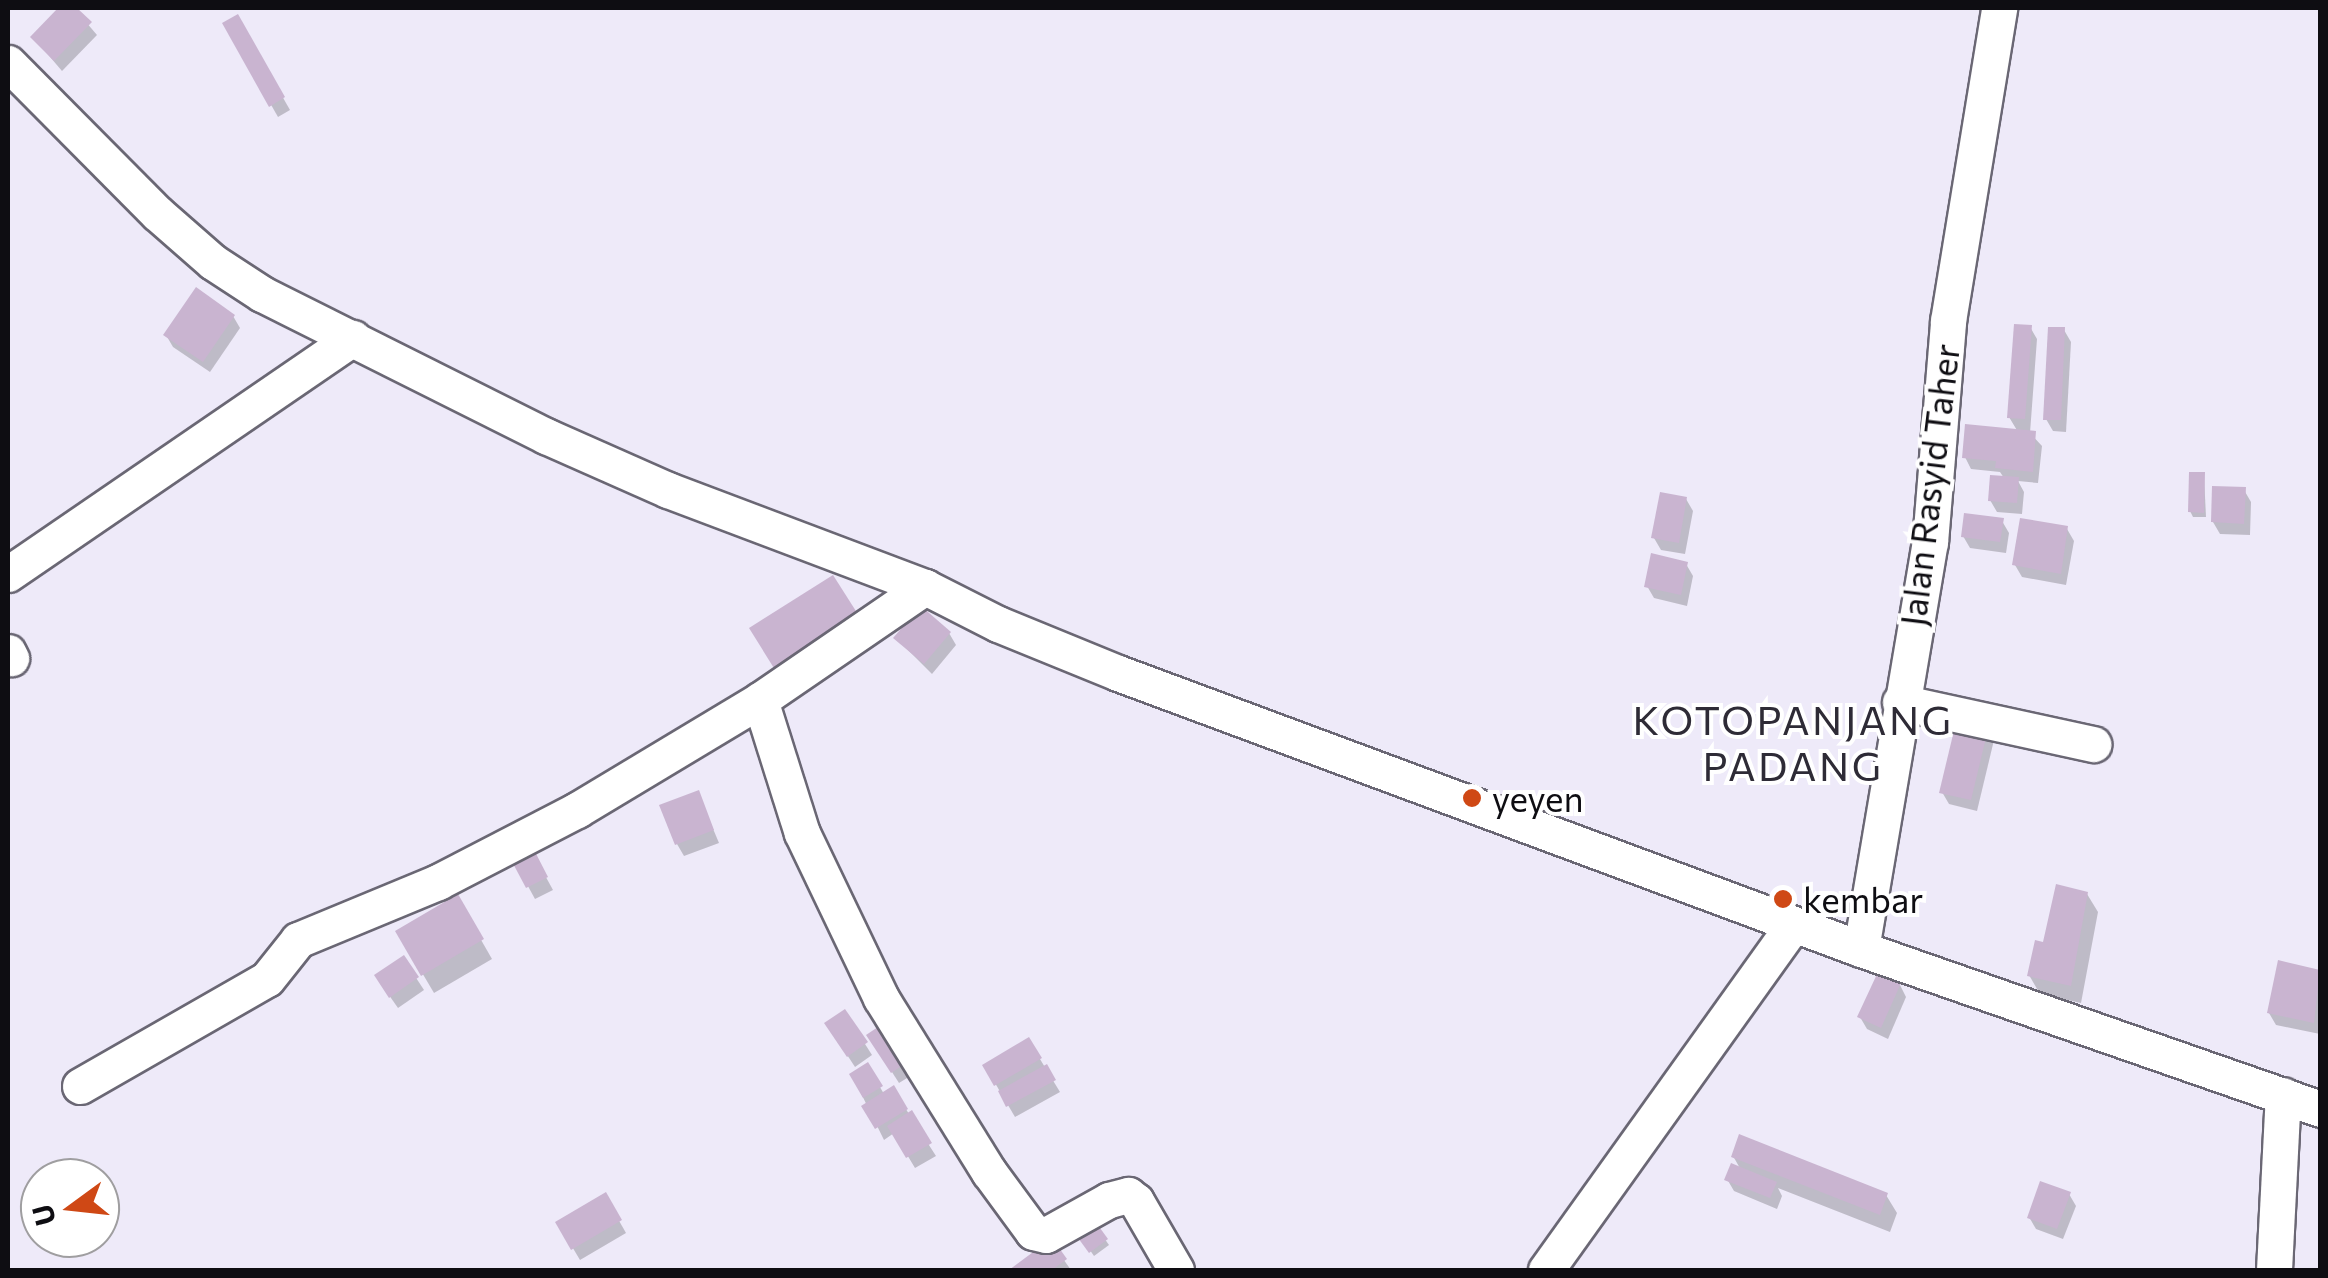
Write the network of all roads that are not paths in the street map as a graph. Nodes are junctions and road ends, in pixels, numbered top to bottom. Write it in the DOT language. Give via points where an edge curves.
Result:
graph roads {
  1 [pos="1999,8"];
  2 [pos="8,63"];
  3 [pos="353,338"];
  4 [pos="8,574"];
  5 [pos="926,587"];
  6 [pos="760,700"];
  7 [pos="1900,702"];
  8 [pos="2093,744"];
  9 [pos="1792,926"];
  10 [pos="1860,949"];
  11 [pos="80,1086"];
  12 [pos="2283,1095"];
  13 [pos="2320,1108"];
  14 [pos="1176,1270"];
  15 [pos="1546,1270"];
  16 [pos="2274,1270"];
  1 -- 7 [label="street, Jalan Rasyid Taher" via="1948,322 1930,542"];
  2 -- 3 [label="street" via="157,214 214,262 262,294"];
  3 -- 4 [label="street"];
  3 -- 5 [label="street" via="668,490"];
  5 -- 6 [label="street"];
  5 -- 9 [label="street" via="1118,673"];
  6 -- 11 [label="street" via="577,810 438,882 298,940 267,979"];
  6 -- 14 [label="street" via="813,862 881,998 989,1172 1041,1236 1109,1200 1132,1197"];
  7 -- 8 [label="street"];
  7 -- 10 [label="street, Jalan Rasyid Taher"];
  9 -- 10 [label="street"];
  9 -- 15 [label="street"];
  10 -- 12 [label="street"];
  12 -- 13 [label="street"];
  12 -- 16 [label="street"];
}
